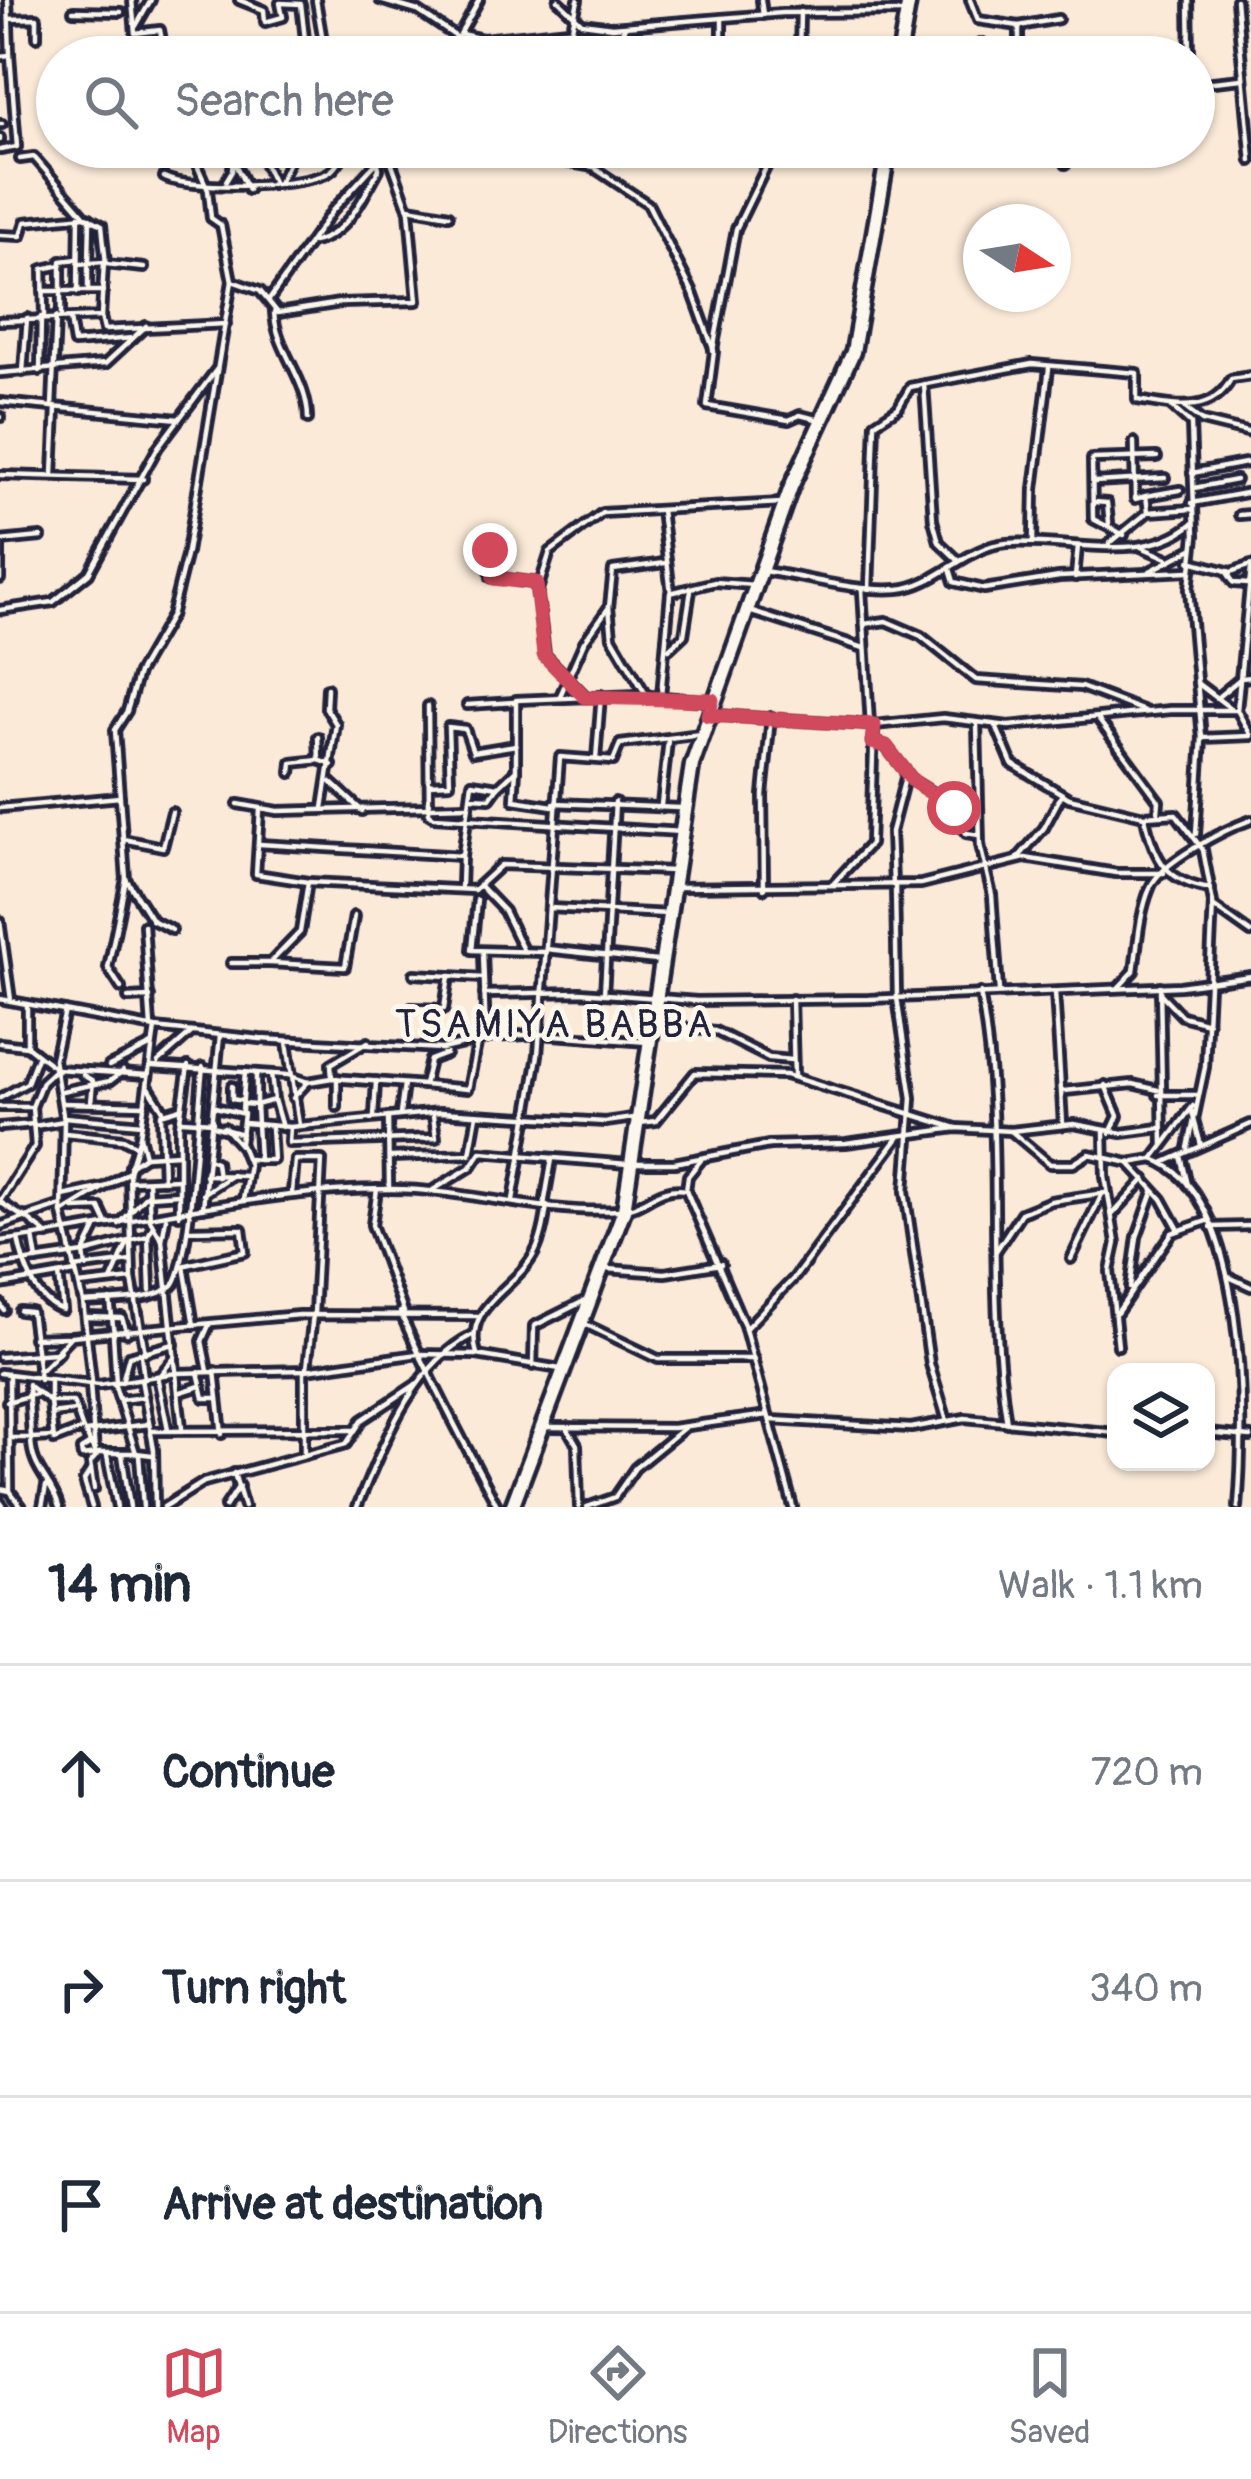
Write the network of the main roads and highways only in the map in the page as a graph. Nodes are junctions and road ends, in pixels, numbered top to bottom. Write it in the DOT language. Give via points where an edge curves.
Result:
graph roads {
  1 [pos="908,6"];
  2 [pos="902,36"];
  3 [pos="885,168"];
  4 [pos="512,1507"];
  1 -- 2 [label="main road"];
  3 -- 4 [label="main road" via="858,332 701,734 624,1210"];
}
